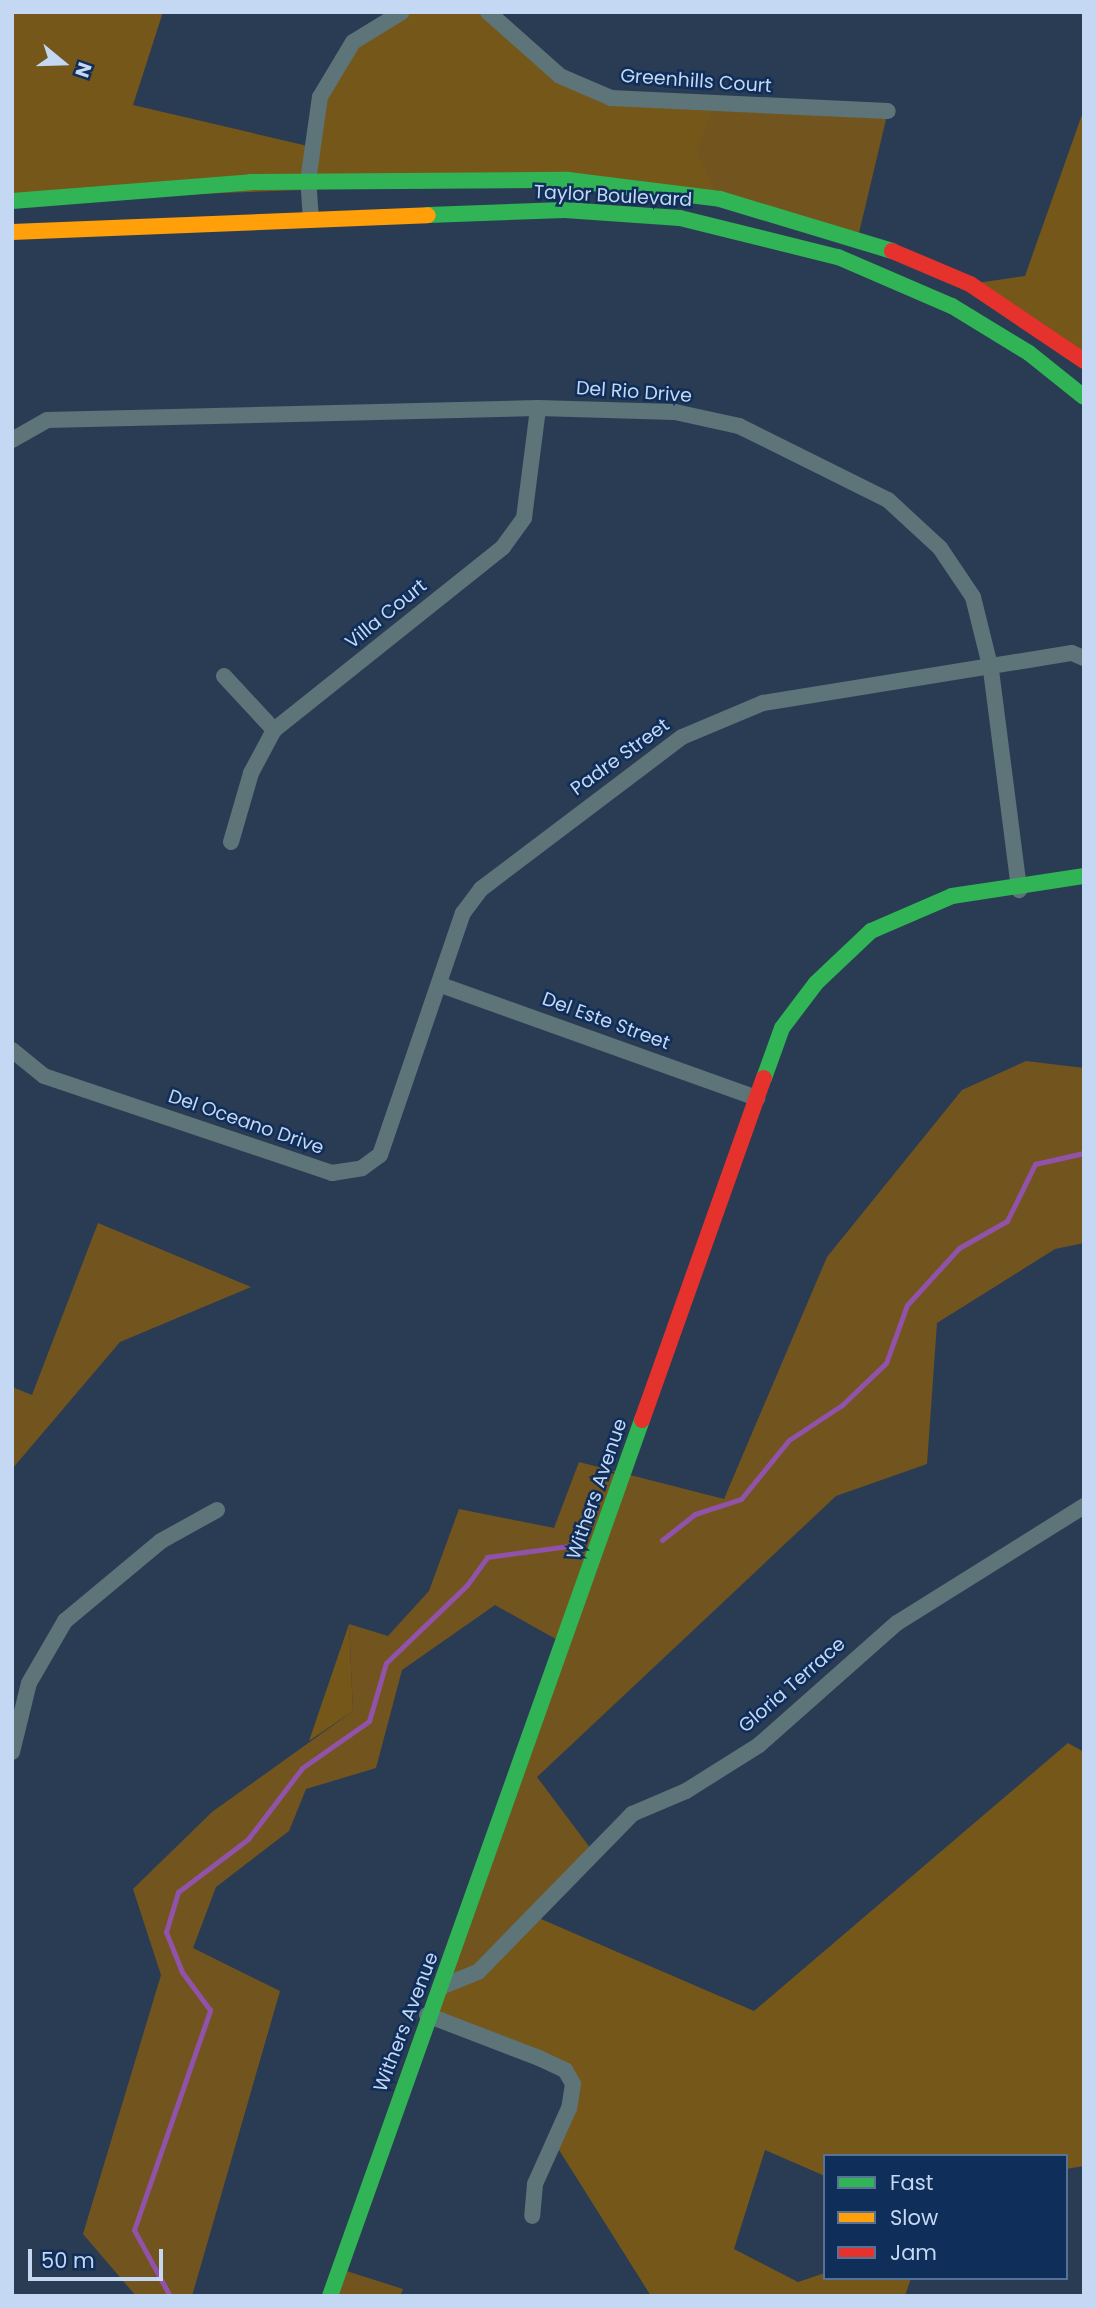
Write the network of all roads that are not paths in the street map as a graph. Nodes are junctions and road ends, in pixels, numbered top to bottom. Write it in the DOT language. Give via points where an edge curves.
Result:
graph roads {
  1 [pos="402,12"];
  2 [pos="488,12"];
  3 [pos="888,111"];
  4 [pos="308,181"];
  5 [pos="12,201"];
  6 [pos="311,220"];
  7 [pos="12,232"];
  8 [pos="1084,361"];
  9 [pos="1084,397"];
  10 [pos="538,408"];
  11 [pos="15,436"];
  12 [pos="1084,658"];
  13 [pos="990,670"];
  14 [pos="224,676"];
  15 [pos="274,730"];
  16 [pos="231,842"];
  17 [pos="1084,876"];
  18 [pos="1019,890"];
  19 [pos="441,985"];
  20 [pos="12,1050"];
  21 [pos="757,1098"];
  22 [pos="1084,1506"];
  23 [pos="217,1510"];
  24 [pos="12,1752"];
  25 [pos="443,1986"];
  26 [pos="427,2015"];
  27 [pos="532,2216"];
  28 [pos="330,2296"];
  1 -- 4 [label="street" via="353,42 320,97"];
  2 -- 3 [label="street, Greenhills Court" via="560,76 611,97"];
  4 -- 5 [label="main road, Taylor Boulevard"];
  4 -- 6 [label="street"];
  4 -- 8 [label="main road, Taylor Boulevard" via="568,180 720,199 858,237 970,284"];
  6 -- 7 [label="main road, Taylor Boulevard"];
  6 -- 9 [label="main road, Taylor Boulevard" via="565,210 680,218 774,237 952,306 1029,353"];
  10 -- 11 [label="street, Del Rio Drive" via="47,419"];
  10 -- 13 [label="street, Del Rio Drive" via="674,412 739,426 888,500 940,548 973,597"];
  10 -- 15 [label="street, Villa Court" via="524,519 503,547"];
  12 -- 13 [label="street, Padre Street" via="1072,653"];
  13 -- 18 [label="street, Del Rio Drive"];
  13 -- 19 [label="street, Padre Street" via="763,703 682,737 481,889 463,913"];
  14 -- 15 [label="street"];
  15 -- 16 [label="street, Villa Court" via="251,773"];
  17 -- 18 [label="main road, Withers Avenue"];
  18 -- 21 [label="main road, Withers Avenue" via="952,896 871,931 816,982 782,1028"];
  19 -- 20 [label="street, Del Oceano Drive" via="380,1155 346,1172 332,1173 44,1076"];
  19 -- 21 [label="street, Del Este Street"];
  21 -- 25 [label="main road, Withers Avenue"];
  22 -- 25 [label="street, Gloria Terrace" via="897,1623 759,1745 686,1791 632,1814 478,1972"];
  23 -- 24 [label="street" via="162,1541 65,1621 29,1683"];
  25 -- 26 [label="main road, Withers Avenue"];
  26 -- 27 [label="street" via="565,2070 573,2084 535,2184"];
  26 -- 28 [label="main road, Withers Avenue"];
}
